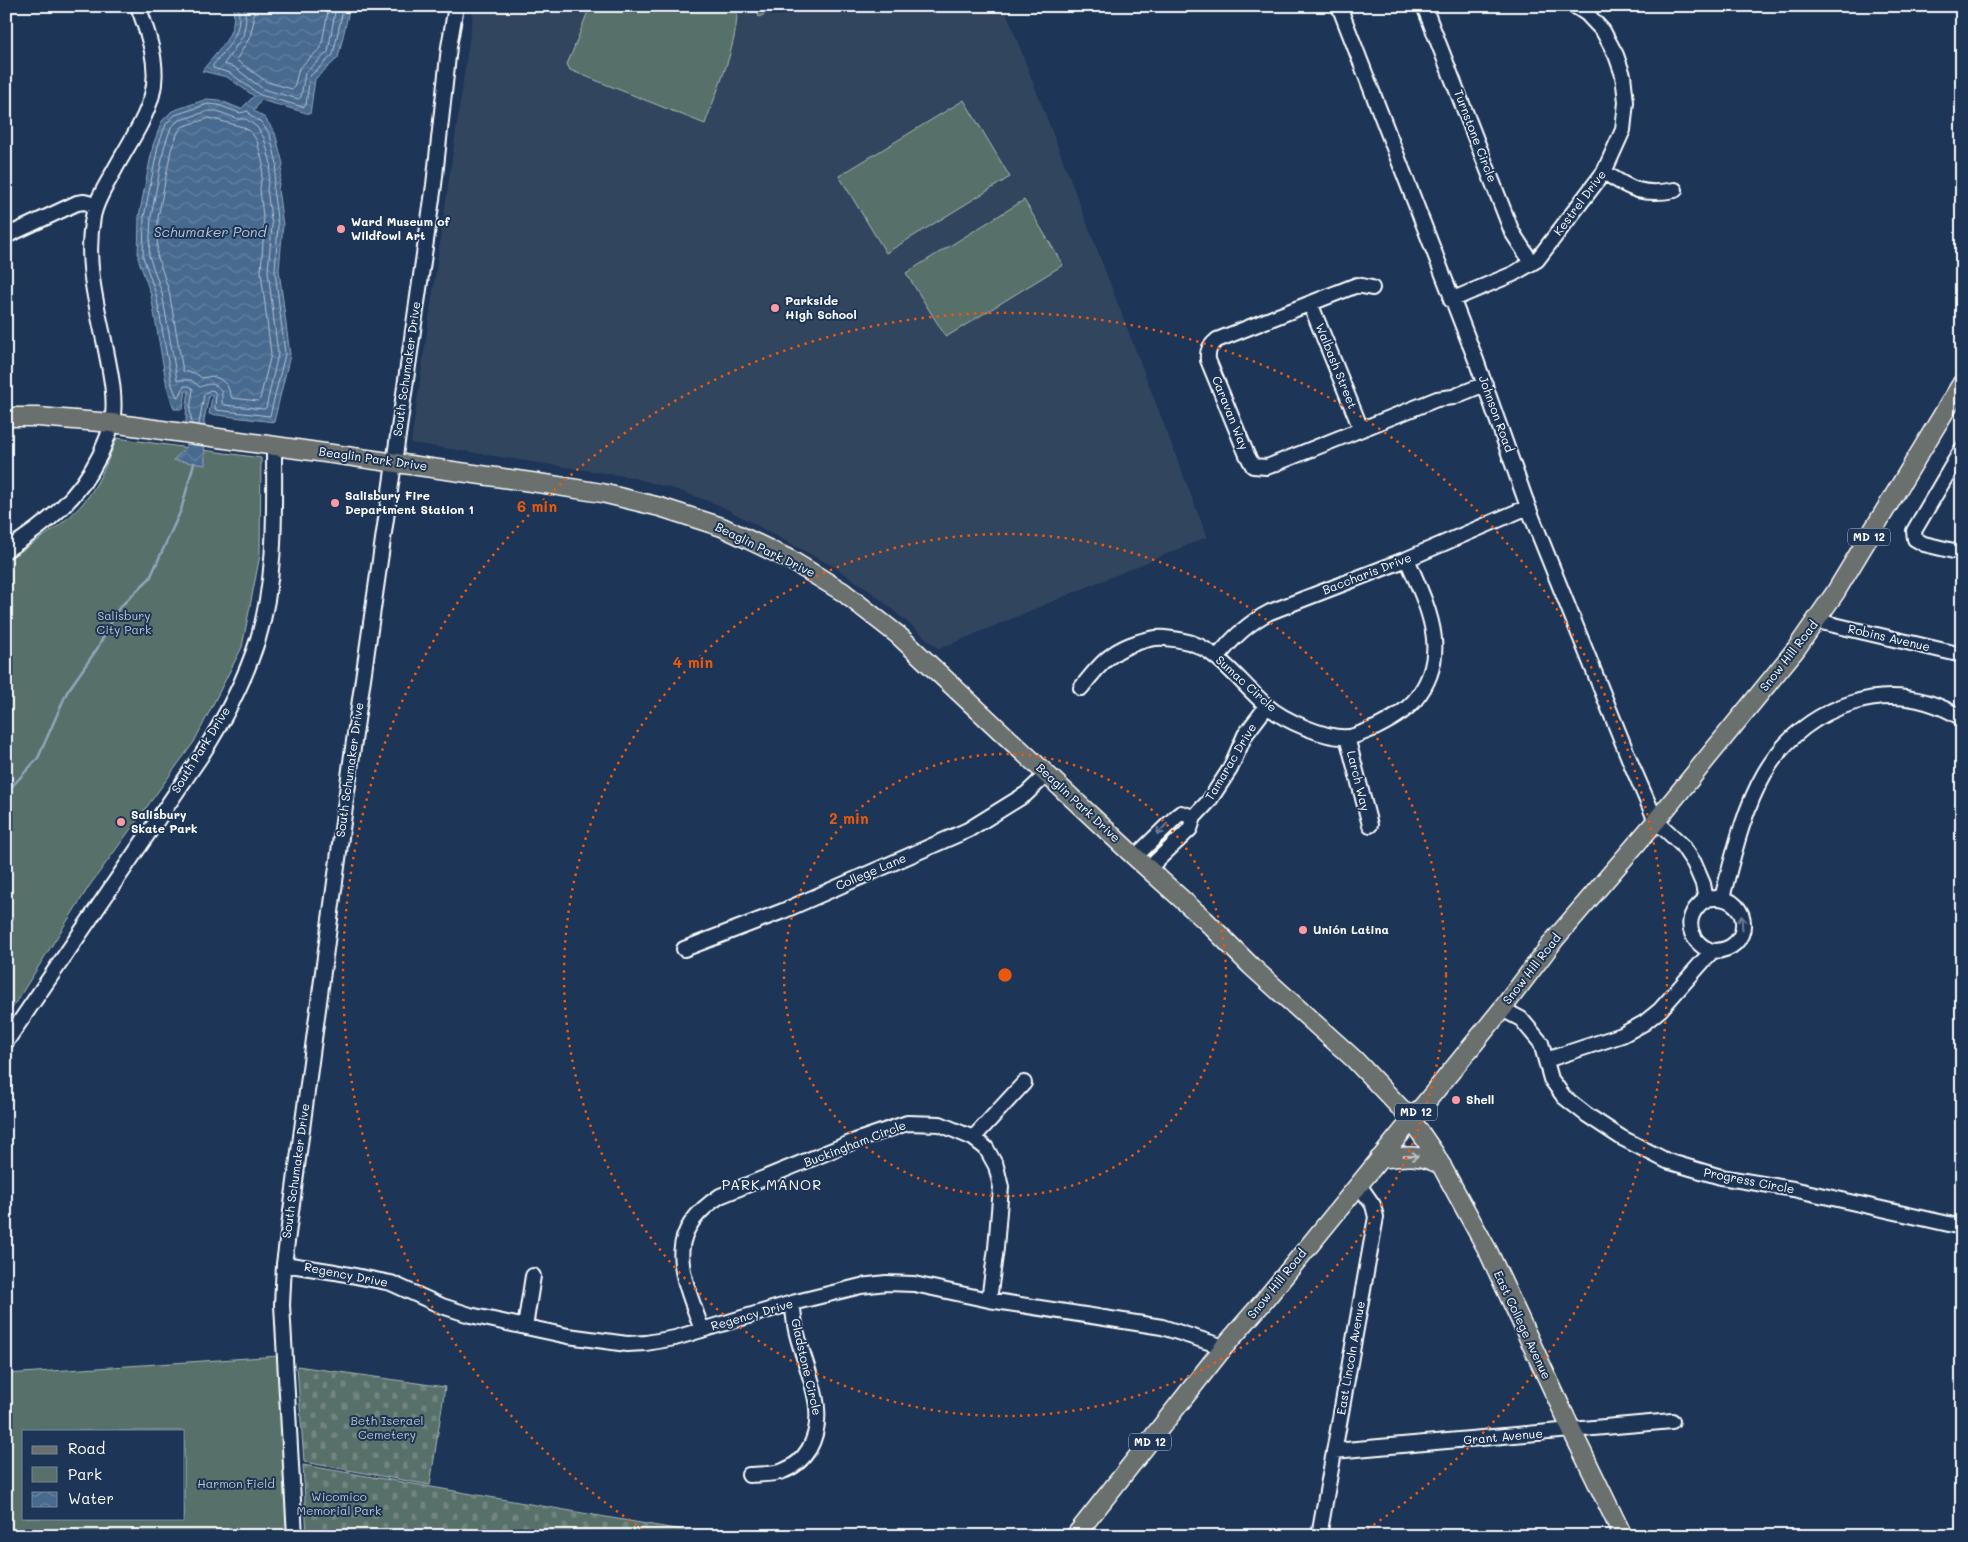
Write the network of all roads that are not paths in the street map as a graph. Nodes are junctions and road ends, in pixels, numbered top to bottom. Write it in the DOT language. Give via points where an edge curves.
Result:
graph roads {
  1 [pos="138,6"];
  2 [pos="456,6"];
  3 [pos="1339,6"];
  4 [pos="1424,6"];
  5 [pos="1575,6"];
  6 [pos="1604,172"];
  7 [pos="1675,190"];
  8 [pos="95,205"];
  9 [pos="6,236"];
  10 [pos="1532,263"];
  11 [pos="1372,288"];
  12 [pos="1452,300"];
  13 [pos="1310,303"];
  14 [pos="1962,383"];
  15 [pos="1485,384"];
  16 [pos="6,417"];
  17 [pos="112,423"];
  18 [pos="1361,429"];
  19 [pos="274,445"];
  20 [pos="1962,449"];
  21 [pos="394,462"];
  22 [pos="1528,507"];
  23 [pos="6,550"];
  24 [pos="1962,553"];
  25 [pos="1407,559"];
  26 [pos="1817,621"];
  27 [pos="1962,655"];
  28 [pos="1217,658"];
  29 [pos="1080,688"];
  30 [pos="1267,706"];
  31 [pos="1962,718"];
  32 [pos="1347,737"];
  33 [pos="1047,774"];
  34 [pos="1194,817"];
  35 [pos="1656,821"];
  36 [pos="1370,826"];
  37 [pos="1135,857"];
  38 [pos="1148,869"];
  39 [pos="1722,898"];
  40 [pos="1706,900"];
  41 [pos="684,949"];
  42 [pos="1712,951"];
  43 [pos="1502,1009"];
  44 [pos="6,1042"];
  45 [pos="1546,1060"];
  46 [pos="1024,1083"];
  47 [pos="1410,1119"];
  48 [pos="973,1138"];
  49 [pos="1379,1159"];
  50 [pos="1442,1166"];
  51 [pos="1359,1185"];
  52 [pos="1962,1227"];
  53 [pos="284,1264"];
  54 [pos="533,1276"];
  55 [pos="989,1300"];
  56 [pos="792,1303"];
  57 [pos="525,1327"];
  58 [pos="702,1330"];
  59 [pos="1224,1347"];
  60 [pos="1672,1421"];
  61 [pos="1572,1431"];
  62 [pos="1334,1451"];
  63 [pos="748,1475"];
  64 [pos="295,1536"];
  65 [pos="1075,1536"];
  66 [pos="1320,1536"];
  67 [pos="1623,1536"];
  1 -- 8 [label="street" via="152,49 152,94 144,116"];
  2 -- 21 [label="street, South Schumaker Drive"];
  3 -- 12 [label="street, Johnson Road"];
  4 -- 10 [label="street, Turnstone Circle" via="1512,232"];
  5 -- 6 [label="street, Kestrel Drive" via="1603,31 1622,75 1626,102 1623,130"];
  6 -- 7 [label="street" via="1628,188 1657,194"];
  6 -- 10 [label="street, Kestrel Drive"];
  8 -- 9 [label="street" via="77,203"];
  8 -- 17 [label="street" via="90,266 113,392"];
  10 -- 12 [label="street, Kestrel Drive"];
  11 -- 13 [label="street, Caravan Way" via="1357,285"];
  12 -- 15 [label="street, Johnson Road"];
  13 -- 18 [label="street, Walbash Street"];
  13 -- 18 [label="street, Caravan Way" via="1216,340 1209,348 1208,360 1243,447 1253,466 1267,467"];
  14 -- 26 [label="main road, Snow Hill Road / MD 12"];
  15 -- 18 [label="street, Caravan Way" via="1454,397 1436,399"];
  15 -- 22 [label="street, Johnson Road"];
  16 -- 17 [label="main road, Beaglin Park Drive" via="38,416"];
  17 -- 19 [label="main road, Beaglin Park Drive"];
  17 -- 23 [label="street" via="97,460 76,494 43,525"];
  19 -- 21 [label="main road, Beaglin Park Drive"];
  19 -- 44 [label="street, South Park Drive" via="273,542 267,594 257,640 236,690 201,756"];
  20 -- 24 [label="street" via="1914,531 1915,539 1924,544"];
  21 -- 33 [label="main road, Beaglin Park Drive" via="620,497 688,514 755,542 814,573 867,610"];
  21 -- 53 [label="street, South Schumaker Drive"];
  22 -- 25 [label="street, Baccharis Drive"];
  22 -- 35 [label="street, Johnson Road"];
  25 -- 28 [label="street, Baccharis Drive" via="1254,620"];
  25 -- 32 [label="street, Sumac Circle" via="1424,598 1435,640 1429,679 1413,702 1393,719"];
  26 -- 27 [label="street, Robins Avenue"];
  26 -- 35 [label="main road, Snow Hill Road / MD 12"];
  28 -- 29 [label="street, Sumac Circle" via="1206,650 1162,637 1140,642 1111,655"];
  28 -- 30 [label="street, Sumac Circle"];
  30 -- 32 [label="street, Sumac Circle" via="1299,725"];
  30 -- 34 [label="street, Tamarac Drive" via="1245,735 1220,785"];
  31 -- 39 [label="street" via="1921,699 1896,696 1877,697 1834,708 1813,720 1777,753 1758,785 1749,805"];
  32 -- 36 [label="street, Larch Way"];
  33 -- 37 [label="main road, Beaglin Park Drive"];
  33 -- 41 [label="street, College Lane" via="1026,794 968,830 783,911"];
  34 -- 37 [label="street, one-way" via="1181,813 1176,816"];
  34 -- 38 [label="street, Tamarac Drive" via="1190,829"];
  35 -- 40 [label="street" via="1688,854"];
  35 -- 43 [label="main road, Snow Hill Road / MD 12" via="1555,939"];
  37 -- 38 [label="main road, Beaglin Park Drive"];
  38 -- 47 [label="main road, Beaglin Park Drive" via="1354,1059"];
  39 -- 40 [label="street"];
  42 -- 39 [label="street, one-way" via="1721,952 1736,944 1743,928 1740,912"];
  40 -- 42 [label="street" via="1692,913 1690,929 1698,944"];
  42 -- 45 [label="street" via="1660,1010 1644,1023 1622,1035"];
  43 -- 45 [label="street, Progress Circle" via="1521,1019 1531,1030 1541,1043"];
  43 -- 47 [label="main road, Snow Hill Road / MD 12"];
  45 -- 52 [label="street, Progress Circle" via="1553,1084 1564,1097 1622,1138 1667,1161 1721,1177 1793,1189"];
  46 -- 48 [label="street"];
  47 -- 49 [label="main road, Snow Hill Road / MD 12"];
  47 -- 50 [label="main road, East College Avenue"];
  48 -- 55 [label="street, Buckingham Circle" via="986,1148 996,1166 1001,1188"];
  48 -- 58 [label="street, Buckingham Circle" via="940,1124 907,1122 720,1196 703,1207 690,1224 680,1250 683,1279"];
  49 -- 50 [label="main road, one-way" via="1413,1155"];
  49 -- 51 [label="main road, Snow Hill Road / MD 12"];
  50 -- 61 [label="main road, East College Avenue" via="1488,1251"];
  51 -- 59 [label="main road, Snow Hill Road / MD 12"];
  51 -- 62 [label="street, East Lincoln Avenue" via="1373,1205 1376,1217"];
  53 -- 57 [label="street, Regency Drive" via="390,1283 442,1306"];
  53 -- 64 [label="street, South Schumaker Drive" via="282,1305"];
  54 -- 57 [label="street"];
  55 -- 56 [label="street, Regency Drive" via="914,1284 886,1283"];
  55 -- 59 [label="street, Regency Drive" via="1162,1327"];
  56 -- 58 [label="street, Regency Drive"];
  56 -- 63 [label="street, Gladstone Circle" via="796,1333 817,1406 815,1437 803,1459 783,1471"];
  57 -- 58 [label="street, Regency Drive" via="627,1344 675,1338"];
  59 -- 65 [label="main road, Snow Hill Road / MD 12"];
  60 -- 61 [label="street, Grant Avenue"];
  61 -- 62 [label="street, Grant Avenue"];
  61 -- 67 [label="main road, East College Avenue"];
  62 -- 66 [label="street, East Lincoln Avenue"];
}
